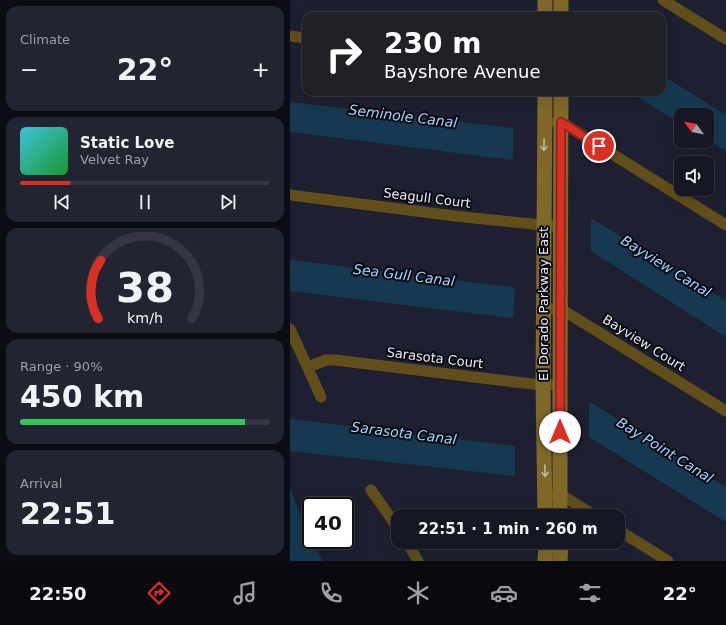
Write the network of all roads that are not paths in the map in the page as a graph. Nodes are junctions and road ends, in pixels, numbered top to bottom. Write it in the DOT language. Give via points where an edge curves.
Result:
graph roads {
  1 [pos="544,0"];
  2 [pos="561,0"];
  3 [pos="663,0"];
  4 [pos="545,12"];
  5 [pos="561,12"];
  6 [pos="290,36"];
  7 [pos="302,38"];
  8 [pos="726,39"];
  9 [pos="545,96"];
  10 [pos="561,96"];
  11 [pos="545,122"];
  12 [pos="561,122"];
  13 [pos="290,196"];
  14 [pos="726,225"];
  15 [pos="544,226"];
  16 [pos="561,227"];
  17 [pos="544,309"];
  18 [pos="561,309"];
  19 [pos="290,329"];
  20 [pos="308,367"];
  21 [pos="543,384"];
  22 [pos="560,385"];
  23 [pos="321,397"];
  24 [pos="726,411"];
  25 [pos="371,490"];
  26 [pos="545,493"];
  27 [pos="560,494"];
  28 [pos="545,509"];
  29 [pos="560,509"];
  30 [pos="584,509"];
  31 [pos="391,518"];
  32 [pos="625,534"];
  33 [pos="411,549"];
  34 [pos="551,549"];
  35 [pos="555,549"];
  36 [pos="418,561"];
  37 [pos="545,561"];
  38 [pos="560,561"];
  39 [pos="668,561"];
  1 -- 4 [label="street"];
  2 -- 5 [label="street"];
  3 -- 8 [label="street"];
  6 -- 7 [label="street"];
  9 -- 11 [label="street, El Dorado Parkway East"];
  10 -- 12 [label="street, El Dorado Parkway East"];
  11 -- 12 [label="street"];
  11 -- 15 [label="street, El Dorado Parkway East, one-way"];
  12 -- 14 [label="street"];
  12 -- 16 [label="street, El Dorado Parkway East"];
  13 -- 15 [label="street, Seagull Court"];
  15 -- 16 [label="street, Seagull Court"];
  15 -- 17 [label="street, El Dorado Parkway East"];
  16 -- 18 [label="street, El Dorado Parkway East"];
  17 -- 18 [label="street"];
  17 -- 21 [label="street, El Dorado Parkway East"];
  18 -- 22 [label="street, El Dorado Parkway East"];
  18 -- 24 [label="street, Bayview Court"];
  19 -- 20 [label="street"];
  20 -- 21 [label="street, Sarasota Court" via="326,360 335,360 507,382"];
  20 -- 23 [label="street"];
  21 -- 22 [label="street, Sarasota Court"];
  21 -- 26 [label="street, El Dorado Parkway East, one-way"];
  22 -- 27 [label="street, El Dorado Parkway East"];
  25 -- 31 [label="street"];
  26 -- 27 [label="street"];
  26 -- 28 [label="street, El Dorado Parkway East"];
  27 -- 29 [label="street, El Dorado Parkway East"];
  27 -- 30 [label="street"];
  32 -- 39 [label="street"];
  33 -- 36 [label="street"];
  34 -- 37 [label="street"];
  35 -- 38 [label="street"];
}
